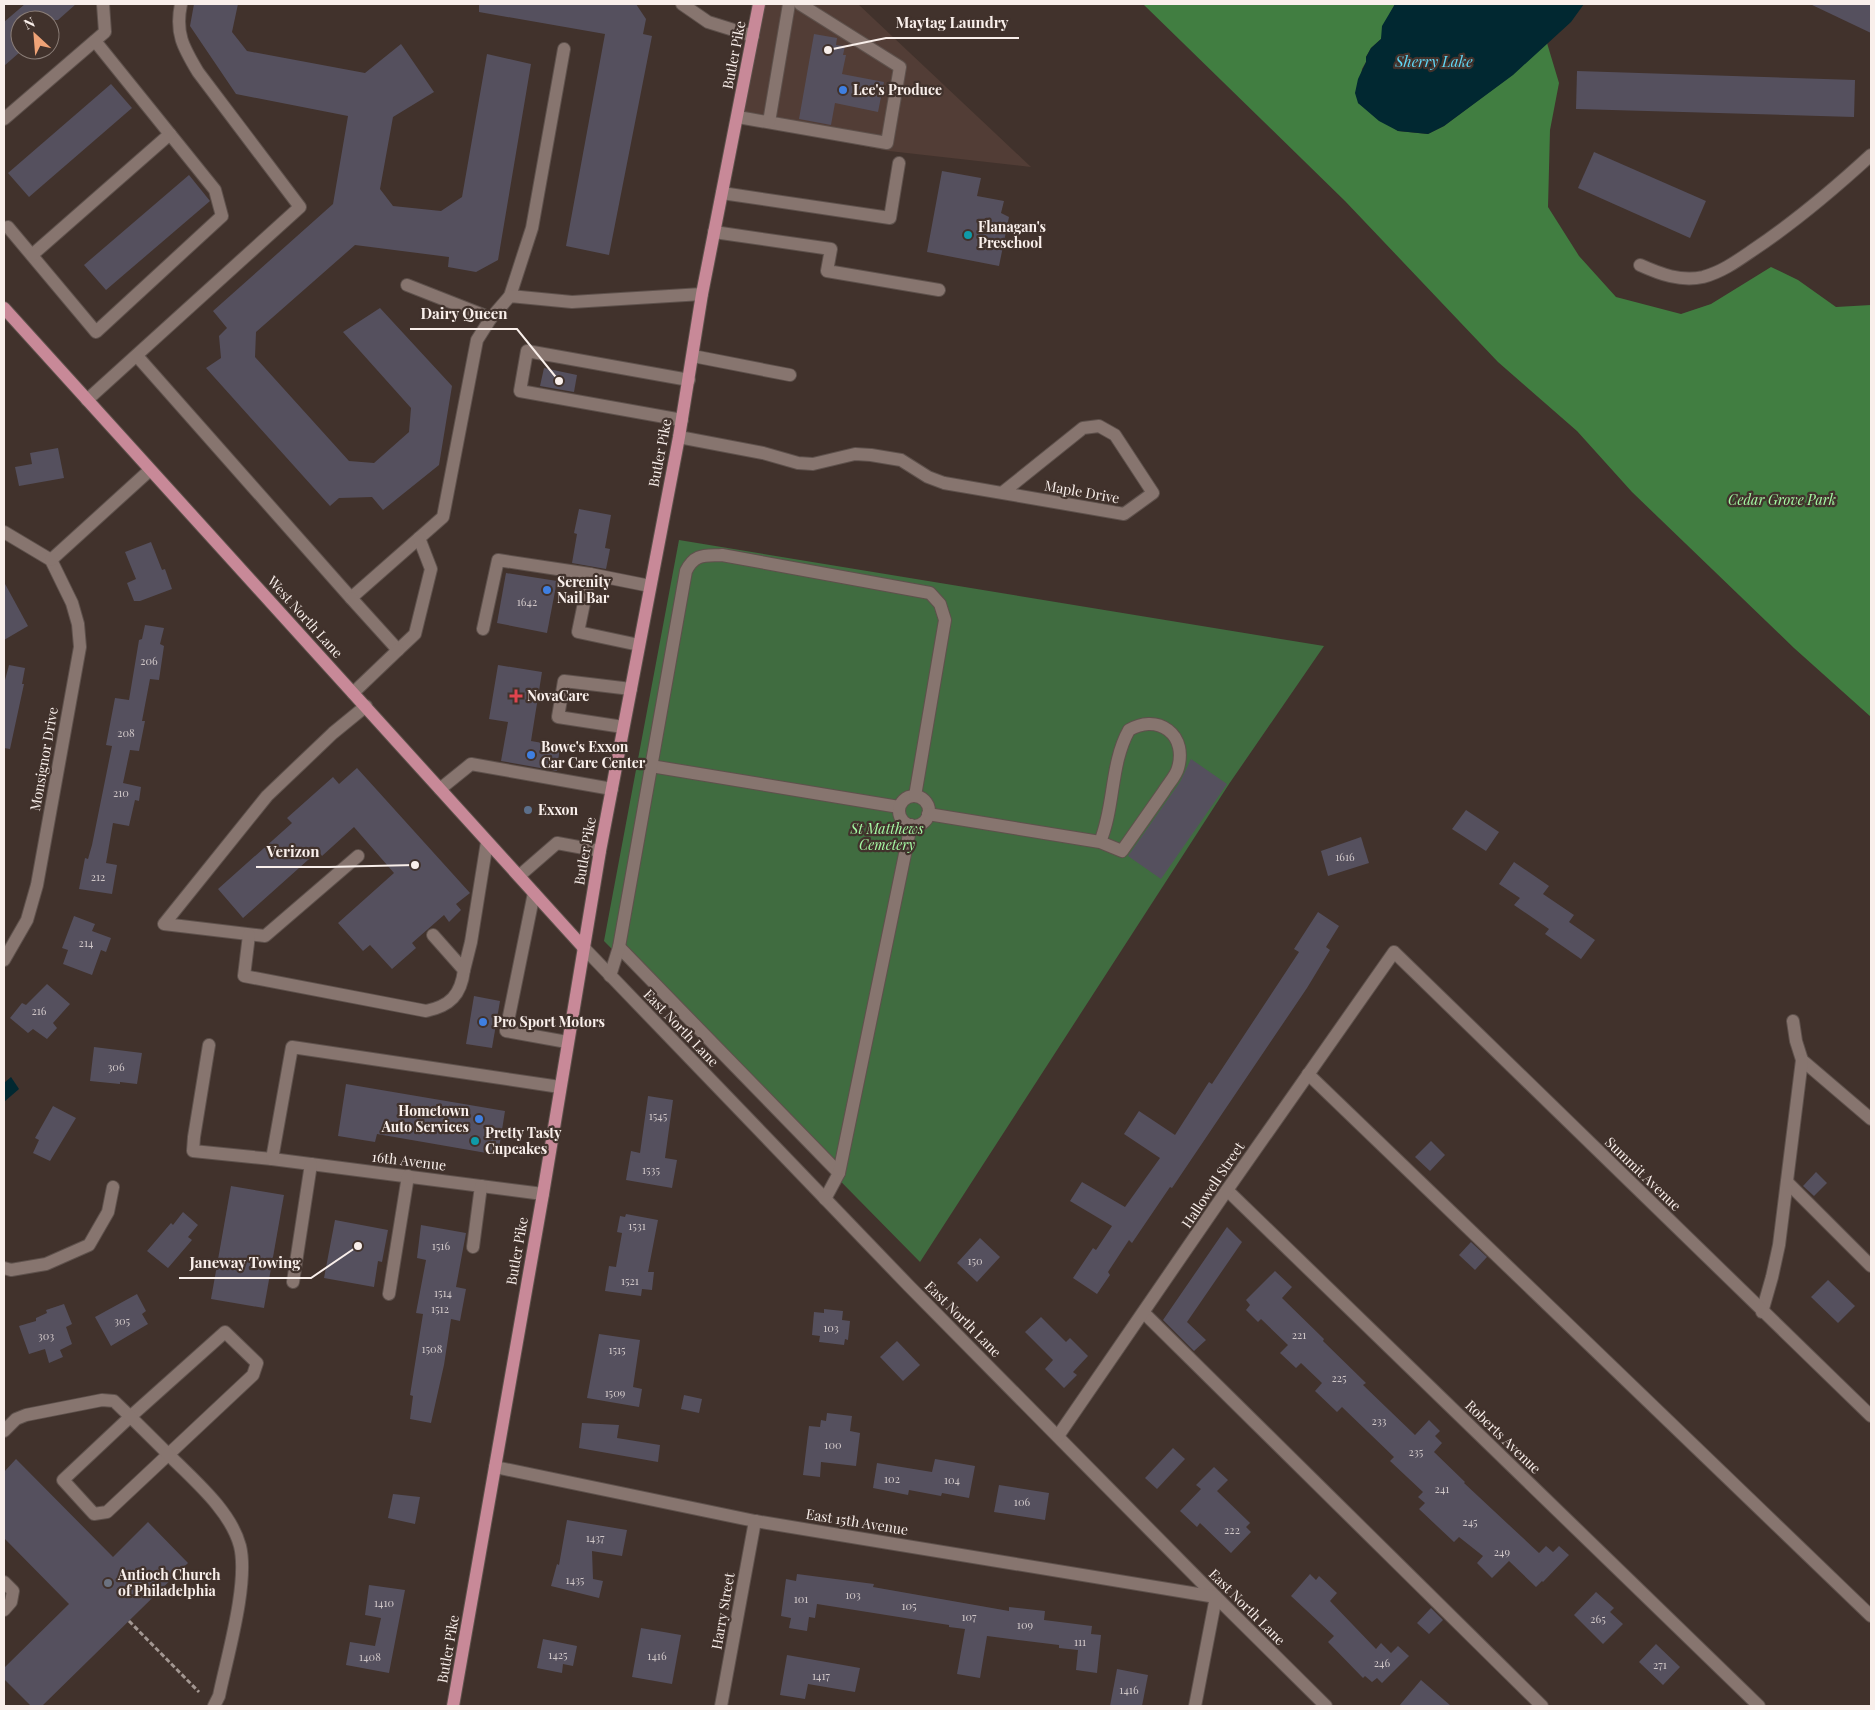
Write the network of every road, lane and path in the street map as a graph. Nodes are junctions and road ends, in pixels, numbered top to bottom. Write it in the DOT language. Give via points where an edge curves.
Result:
graph roads {
  1 [pos="103,4"];
  2 [pos="181,4"];
  3 [pos="682,4"];
  4 [pos="759,4"];
  5 [pos="789,4"];
  6 [pos="800,4"];
  7 [pos="753,36"];
  8 [pos="94,41"];
  9 [pos="564,49"];
  10 [pos="738,117"];
  11 [pos="4,119"];
  12 [pos="770,122"];
  13 [pos="170,134"];
  14 [pos="1871,155"];
  15 [pos="899,163"];
  16 [pos="722,193"];
  17 [pos="5,227"];
  18 [pos="714,232"];
  19 [pos="32,255"];
  20 [pos="1640,265"];
  21 [pos="407,285"];
  22 [pos="939,290"];
  23 [pos="702,294"];
  24 [pos="510,296"];
  25 [pos="4,308"];
  26 [pos="491,318"];
  27 [pos="137,356"];
  28 [pos="693,356"];
  29 [pos="790,375"];
  30 [pos="689,380"];
  31 [pos="87,400"];
  32 [pos="682,420"];
  33 [pos="679,437"];
  34 [pos="150,470"];
  35 [pos="1002,493"];
  36 [pos="4,532"];
  37 [pos="419,538"];
  38 [pos="51,560"];
  39 [pos="590,574"];
  40 [pos="650,586"];
  41 [pos="351,598"];
  42 [pos="483,629"];
  43 [pos="639,645"];
  44 [pos="398,650"];
  45 [pos="630,689"];
  46 [pos="353,693"];
  47 [pos="366,706"];
  48 [pos="623,727"];
  49 [pos="651,766"];
  50 [pos="440,789"];
  51 [pos="612,789"];
  52 [pos="915,796"];
  53 [pos="900,807"];
  54 [pos="928,814"];
  55 [pos="911,825"];
  56 [pos="487,842"];
  57 [pos="1100,842"];
  58 [pos="600,851"];
  59 [pos="358,856"];
  60 [pos="518,876"];
  61 [pos="534,893"];
  62 [pos="249,934"];
  63 [pos="433,935"];
  64 [pos="583,947"];
  65 [pos="619,947"];
  66 [pos="1394,952"];
  67 [pos="4,960"];
  68 [pos="464,970"];
  69 [pos="610,976"];
  70 [pos="1793,1021"];
  71 [pos="568,1042"];
  72 [pos="209,1045"];
  73 [pos="1802,1060"];
  74 [pos="1308,1074"];
  75 [pos="560,1087"];
  76 [pos="1871,1120"];
  77 [pos="272,1159"];
  78 [pos="311,1164"];
  79 [pos="840,1173"];
  80 [pos="408,1176"];
  81 [pos="1787,1182"];
  82 [pos="482,1186"];
  83 [pos="113,1187"];
  84 [pos="1227,1190"];
  85 [pos="542,1194"];
  86 [pos="825,1199"];
  87 [pos="473,1247"];
  88 [pos="1871,1266"];
  89 [pos="4,1268"];
  90 [pos="293,1282"];
  91 [pos="389,1294"];
  92 [pos="1762,1312"];
  93 [pos="1144,1313"];
  94 [pos="1871,1416"];
  95 [pos="130,1417"];
  96 [pos="4,1431"];
  97 [pos="1058,1436"];
  98 [pos="169,1455"];
  99 [pos="495,1467"];
  100 [pos="755,1521"];
  101 [pos="4,1582"];
  102 [pos="1216,1598"];
  103 [pos="4,1610"];
  104 [pos="1871,1616"];
  105 [pos="129,1621"];
  106 [pos="199,1692"];
  107 [pos="214,1706"];
  108 [pos="453,1706"];
  109 [pos="721,1706"];
  110 [pos="1195,1706"];
  111 [pos="1326,1706"];
  112 [pos="1542,1706"];
  113 [pos="1759,1706"];
  1 -- 8 [label="street" via="104,32"];
  2 -- 27 [label="street" via="179,32 184,49 300,207"];
  3 -- 7 [label="street" via="708,22"];
  4 -- 7 [label="main road, Butler Pike"];
  5 -- 12 [label="street"];
  6 -- 12 [label="street" via="900,67 887,143"];
  7 -- 10 [label="main road, Butler Pike"];
  8 -- 11 [label="street"];
  8 -- 13 [label="street"];
  9 -- 24 [label="street" via="532,228"];
  10 -- 12 [label="street"];
  10 -- 16 [label="main road, Butler Pike"];
  13 -- 19 [label="street"];
  13 -- 19 [label="street" via="215,190 222,216 96,332"];
  14 -- 20 [label="street" via="1776,234 1725,269 1702,277 1684,278 1664,275"];
  15 -- 16 [label="street" via="890,218"];
  16 -- 18 [label="main road, Butler Pike"];
  17 -- 19 [label="street"];
  18 -- 22 [label="street" via="831,249 827,271"];
  18 -- 23 [label="main road, Butler Pike"];
  21 -- 26 [label="street"];
  23 -- 24 [label="street" via="572,302"];
  23 -- 28 [label="main road, Butler Pike"];
  24 -- 26 [label="street"];
  25 -- 31 [label="main road, West North Lane"];
  26 -- 37 [label="street" via="477,340 443,517"];
  27 -- 31 [label="street"];
  27 -- 41 [label="street"];
  28 -- 29 [label="street"];
  28 -- 30 [label="main road, Butler Pike"];
  30 -- 32 [label="main road, Butler Pike"];
  30 -- 32 [label="street" via="526,351 520,392"];
  31 -- 34 [label="main road, West North Lane"];
  32 -- 33 [label="main road, Butler Pike"];
  33 -- 35 [label="street, Maple Drive" via="798,463 812,464 855,454 900,460 944,483"];
  33 -- 40 [label="main road, Butler Pike"];
  34 -- 38 [label="street"];
  34 -- 46 [label="main road, West North Lane"];
  35 -- 35 [label="street, Maple Drive" via="1124,514 1153,493 1115,435 1100,426 1084,428"];
  36 -- 38 [label="street"];
  37 -- 41 [label="street"];
  37 -- 44 [label="street" via="431,569 415,634"];
  38 -- 67 [label="street, Monsignor Drive" via="72,603 80,647 37,885 27,920"];
  39 -- 40 [label="street"];
  39 -- 42 [label="street" via="498,560"];
  39 -- 43 [label="street" via="578,632"];
  40 -- 43 [label="main road, Butler Pike"];
  41 -- 44 [label="street"];
  43 -- 45 [label="main road, Butler Pike"];
  44 -- 46 [label="street"];
  45 -- 48 [label="main road, Butler Pike"];
  45 -- 48 [label="street" via="564,681 558,717"];
  46 -- 47 [label="main road, West North Lane"];
  47 -- 50 [label="main road, West North Lane"];
  47 -- 62 [label="street" via="333,732 267,796 164,924"];
  48 -- 51 [label="main road, Butler Pike"];
  49 -- 52 [label="street" via="686,571 690,562 700,556 722,555 930,593 940,604 946,620"];
  49 -- 53 [label="street"];
  49 -- 65 [label="street"];
  50 -- 51 [label="street" via="471,764"];
  50 -- 56 [label="main road, West North Lane"];
  51 -- 58 [label="main road, Butler Pike"];
  52 -- 53 [label="street" via="903,800"];
  52 -- 54 [label="street" via="925,801"];
  53 -- 55 [label="street" via="901,819"];
  54 -- 55 [label="street" via="922,823"];
  54 -- 57 [label="street"];
  55 -- 79 [label="street"];
  56 -- 60 [label="main road, West North Lane"];
  56 -- 68 [label="street"];
  57 -- 57 [label="street" via="1122,851 1178,770 1180,753 1176,737 1166,728 1157,724 1139,724 1128,730 1118,756 1111,805"];
  58 -- 60 [label="street" via="558,843"];
  58 -- 64 [label="main road, Butler Pike"];
  59 -- 62 [label="street" via="265,936"];
  60 -- 61 [label="main road, West North Lane"];
  61 -- 64 [label="main road, West North Lane"];
  61 -- 71 [label="street" via="506,1031"];
  62 -- 68 [label="street" via="244,976 413,1010 426,1011 449,1002 463,982"];
  63 -- 68 [label="street"];
  64 -- 69 [label="street, East North Lane"];
  64 -- 71 [label="main road, Butler Pike"];
  65 -- 69 [label="street"];
  65 -- 79 [label="street"];
  66 -- 74 [label="street, Hallowell Street"];
  66 -- 92 [label="street, Summit Avenue"];
  69 -- 86 [label="street, East North Lane"];
  70 -- 73 [label="street"];
  71 -- 75 [label="main road, Butler Pike"];
  72 -- 77 [label="street, 16th Avenue" via="193,1151"];
  73 -- 76 [label="street"];
  73 -- 81 [label="street"];
  74 -- 84 [label="street, Hallowell Street"];
  74 -- 104 [label="street"];
  75 -- 77 [label="street" via="292,1047"];
  75 -- 85 [label="main road, Butler Pike"];
  77 -- 78 [label="street, 16th Avenue"];
  78 -- 80 [label="street, 16th Avenue"];
  78 -- 90 [label="street"];
  79 -- 86 [label="street"];
  80 -- 82 [label="street, 16th Avenue"];
  80 -- 91 [label="street"];
  81 -- 88 [label="street"];
  81 -- 92 [label="street" via="1779,1245"];
  82 -- 85 [label="street, 16th Avenue"];
  82 -- 87 [label="street"];
  83 -- 89 [label="street" via="108,1212 89,1245 46,1264 11,1270"];
  84 -- 93 [label="street, Hallowell Street"];
  84 -- 113 [label="street, Roberts Avenue"];
  85 -- 99 [label="main road, Butler Pike"];
  86 -- 97 [label="street, East North Lane"];
  92 -- 94 [label="street, Summit Avenue"];
  93 -- 97 [label="street, Hallowell Street"];
  93 -- 112 [label="street"];
  95 -- 96 [label="street" via="114,1401 102,1400 26,1415 16,1419"];
  95 -- 98 [label="street"];
  95 -- 98 [label="street" via="63,1480 94,1514 107,1512"];
  95 -- 98 [label="street" via="225,1332 257,1362 254,1375"];
  97 -- 102 [label="street, East North Lane"];
  98 -- 107 [label="street" via="225,1513 240,1546 242,1577 236,1617"];
  99 -- 100 [label="street, East 15th Avenue"];
  99 -- 108 [label="main road, Butler Pike"];
  100 -- 102 [label="street, East 15th Avenue"];
  100 -- 109 [label="street, Harry Street"];
  101 -- 103 [label="street" via="13,1591 11,1602"];
  102 -- 110 [label="street"];
  102 -- 111 [label="street, East North Lane"];
  105 -- 106 [label="path"];
}
